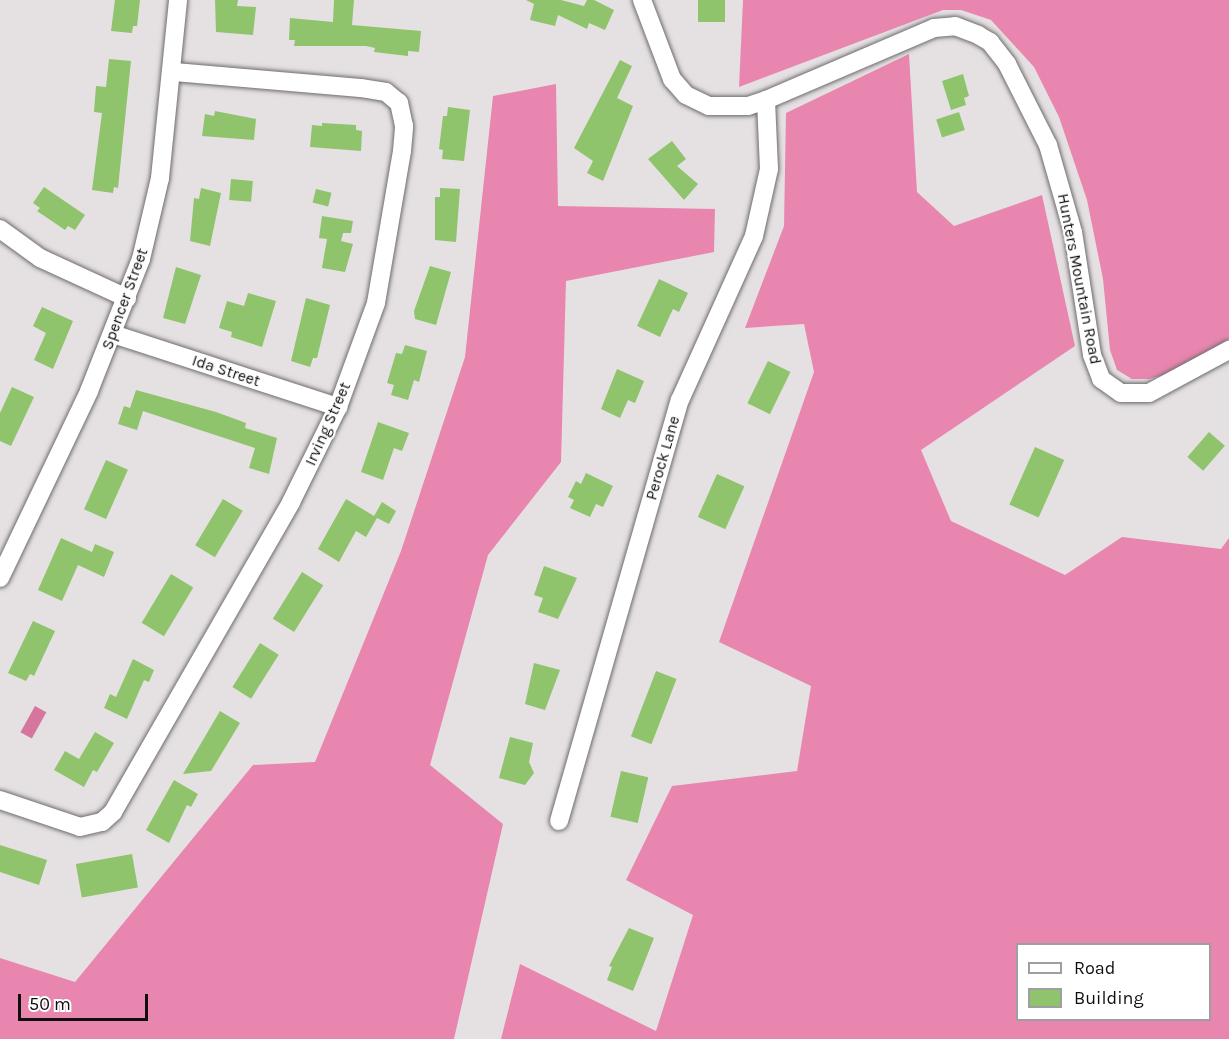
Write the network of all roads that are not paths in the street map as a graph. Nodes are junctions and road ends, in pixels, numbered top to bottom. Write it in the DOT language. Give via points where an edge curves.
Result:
graph roads {
  1 [pos="178,0"];
  2 [pos="642,0"];
  3 [pos="171,72"];
  4 [pos="766,100"];
  5 [pos="0,229"];
  6 [pos="127,298"];
  7 [pos="113,334"];
  8 [pos="1229,350"];
  9 [pos="338,407"];
  10 [pos="0,578"];
  11 [pos="0,800"];
  12 [pos="559,821"];
  1 -- 3 [label="street, Spencer Street"];
  2 -- 4 [label="street, Hunters Mountain Road" via="666,67 686,95 709,106"];
  3 -- 6 [label="street, Spencer Street" via="160,178 151,224"];
  3 -- 9 [label="street, Irving Street" via="360,88 386,92 399,103 403,143 393,223 376,303"];
  4 -- 8 [label="street, Hunters Mountain Road" via="934,28 955,26 978,35 990,42 1007,64 1048,145 1073,232 1092,355 1101,379 1121,393 1149,393"];
  4 -- 12 [label="street, Perock Lane" via="769,169 754,236 680,400"];
  5 -- 6 [label="street" via="40,258"];
  6 -- 7 [label="street, Spencer Street"];
  7 -- 9 [label="street, Ida Street"];
  7 -- 10 [label="street, Spencer Street"];
  9 -- 11 [label="street, Irving Street" via="291,502 113,812 102,822 80,826"];
}
